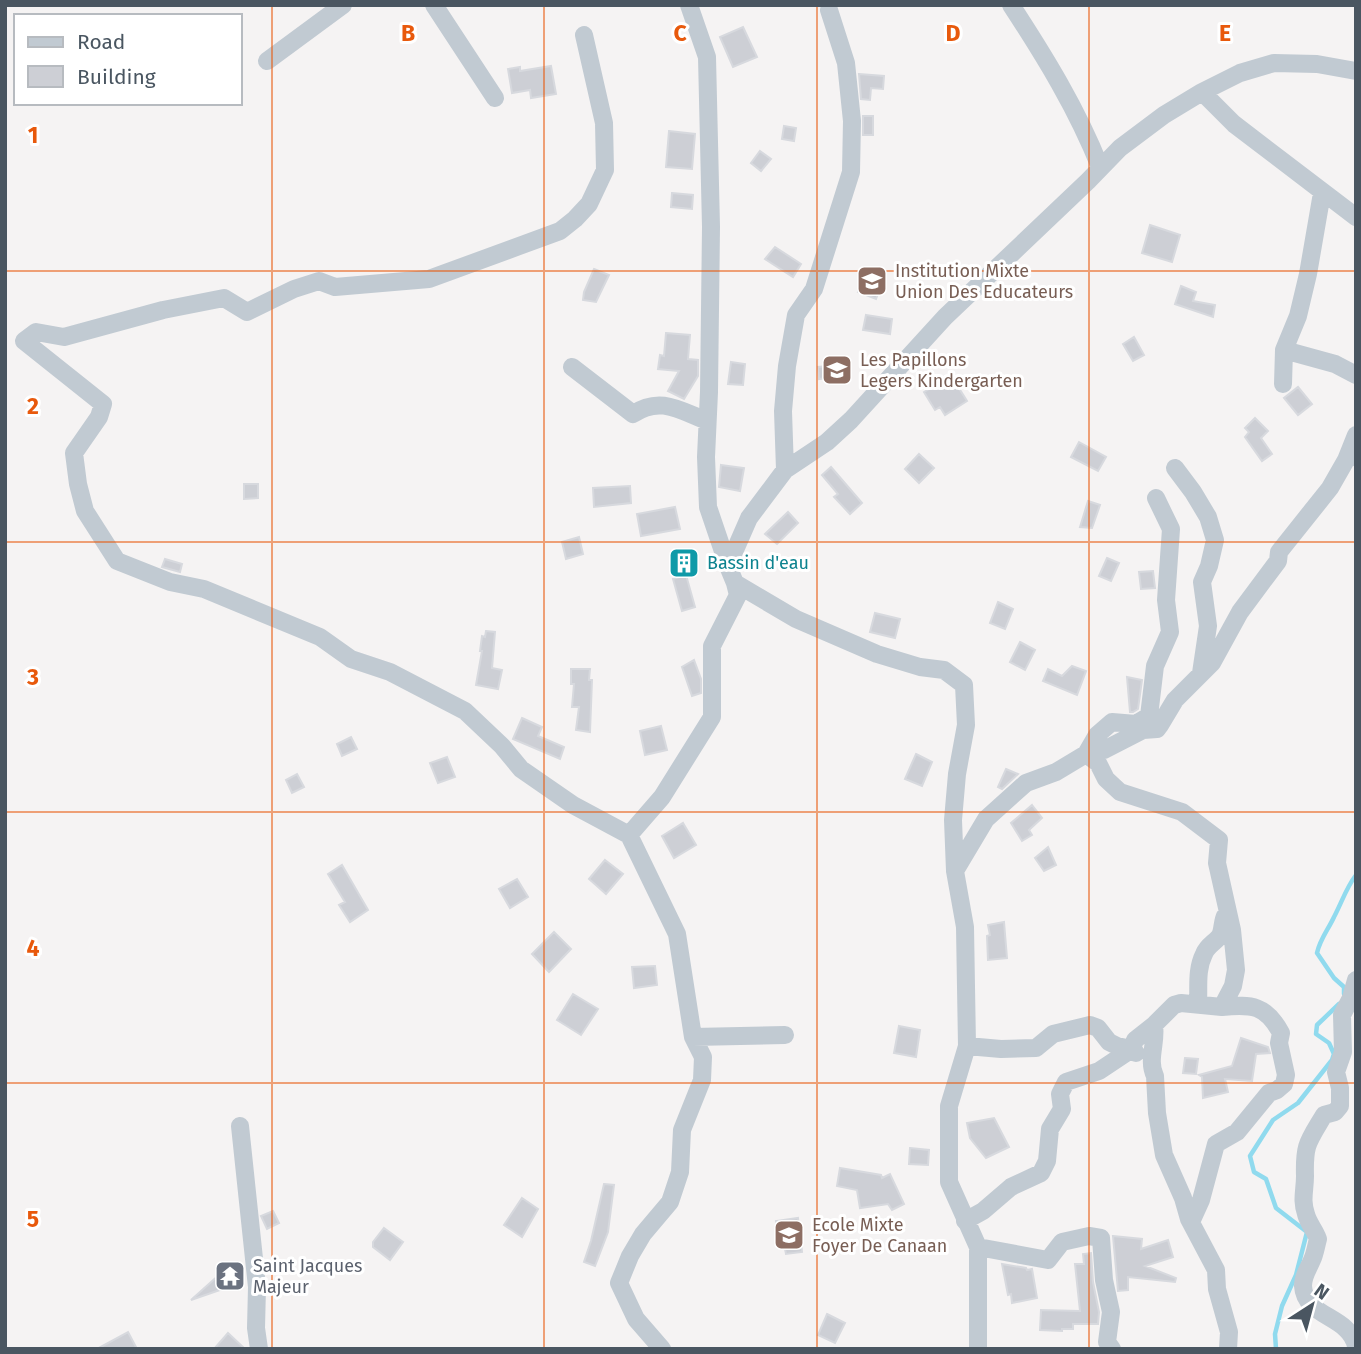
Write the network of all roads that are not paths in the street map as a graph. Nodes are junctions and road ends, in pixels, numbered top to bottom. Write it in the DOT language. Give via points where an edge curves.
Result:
graph roads {
  1 [pos="343,5"];
  2 [pos="434,5"];
  3 [pos="689,5"];
  4 [pos="1011,5"];
  5 [pos="829,10"];
  6 [pos="584,35"];
  7 [pos="267,61"];
  8 [pos="1356,71"];
  9 [pos="1202,92"];
  10 [pos="495,98"];
  11 [pos="1100,167"];
  12 [pos="1322,193"];
  13 [pos="1356,217"];
  14 [pos="1284,350"];
  15 [pos="572,368"];
  16 [pos="1356,375"];
  17 [pos="1283,384"];
  18 [pos="706,421"];
  19 [pos="1356,435"];
  20 [pos="1351,457"];
  21 [pos="1175,468"];
  22 [pos="785,470"];
  23 [pos="1156,498"];
  24 [pos="728,566"];
  25 [pos="735,583"];
  26 [pos="1201,673"];
  27 [pos="1086,754"];
  28 [pos="629,835"];
  29 [pos="955,871"];
  30 [pos="1227,909"];
  31 [pos="1356,980"];
  32 [pos="1198,1004"];
  33 [pos="1222,1007"];
  34 [pos="1154,1025"];
  35 [pos="785,1035"];
  36 [pos="693,1037"];
  37 [pos="967,1046"];
  38 [pos="1132,1049"];
  39 [pos="1152,1071"];
  40 [pos="240,1126"];
  41 [pos="965,1221"];
  42 [pos="1191,1222"];
  43 [pos="978,1247"];
  44 [pos="1356,1346"];
  45 [pos="259,1349"];
  46 [pos="662,1349"];
  47 [pos="978,1349"];
  48 [pos="1112,1349"];
  49 [pos="1227,1349"];
  1 -- 7 [label="street"];
  2 -- 10 [label="street"];
  3 -- 18 [label="street" via="707,57 711,227"];
  4 -- 11 [label="street" via="1046,58"];
  5 -- 22 [label="street" via="846,63 851,172 814,289 796,315 783,411"];
  6 -- 28 [label="street" via="604,123 605,170 589,204 561,231 429,279 335,287 319,281 247,312 224,298 64,337 36,332 24,341 103,404 74,453 85,511 117,561 229,598 320,637 351,659 390,671 465,711 521,769 573,805"];
  8 -- 9 [label="street" via="1274,63"];
  9 -- 11 [label="street"];
  9 -- 12 [label="street" via="1234,124"];
  11 -- 22 [label="street" via="944,317 851,420"];
  12 -- 13 [label="street"];
  12 -- 14 [label="street" via="1298,316"];
  14 -- 16 [label="street" via="1335,364"];
  14 -- 17 [label="street"];
  15 -- 18 [label="street" via="633,414 645,406 665,404"];
  18 -- 24 [label="street" via="708,507"];
  19 -- 20 [label="street"];
  20 -- 26 [label="street" via="1279,552 1278,561"];
  21 -- 26 [label="street" via="1208,517 1215,540 1202,582 1208,626"];
  22 -- 24 [label="street" via="749,518"];
  23 -- 27 [label="street" via="1171,529 1166,600 1170,632 1155,666 1149,716 1136,724 1112,722"];
  24 -- 25 [label="street"];
  25 -- 28 [label="street" via="738,595 712,646 712,717 662,797"];
  25 -- 29 [label="street" via="796,619 877,654 944,670 964,685 966,725 953,820"];
  26 -- 27 [label="street" via="1175,699 1157,729 1143,730"];
  27 -- 29 [label="street" via="1026,783 986,819"];
  27 -- 30 [label="street" via="1120,792 1182,811 1219,840 1217,863"];
  28 -- 36 [label="street" via="677,934"];
  29 -- 37 [label="street" via="965,927"];
  30 -- 32 [label="street" via="1221,936 1204,952 1196,983"];
  30 -- 33 [label="street" via="1236,970"];
  31 -- 44 [label="street" via="1342,1015 1343,1052 1336,1072 1340,1106 1324,1115 1307,1142 1302,1197 1318,1239 1305,1272 1305,1296 1311,1305 1351,1331"];
  32 -- 33 [label="street"];
  32 -- 34 [label="street" via="1174,1005"];
  33 -- 42 [label="street" via="1257,1007 1268,1014 1281,1033 1286,1075 1284,1084 1269,1093 1237,1132 1216,1144"];
  34 -- 38 [label="street" via="1135,1040"];
  34 -- 39 [label="street"];
  35 -- 36 [label="street"];
  36 -- 46 [label="street" via="704,1057 702,1080 682,1130 680,1172 670,1202 629,1256 619,1283 636,1319"];
  37 -- 38 [label="street" via="1036,1048 1053,1034 1090,1025 1109,1042"];
  37 -- 41 [label="street" via="949,1106 948,1182"];
  38 -- 39 [label="street"];
  38 -- 41 [label="street" via="1099,1071 1066,1082 1060,1094 1062,1109 1049,1129 1047,1161 1041,1173 1011,1187"];
  39 -- 42 [label="street" via="1164,1155"];
  40 -- 45 [label="street"];
  41 -- 43 [label="street"];
  42 -- 49 [label="street" via="1216,1270 1229,1332"];
  43 -- 47 [label="street"];
  43 -- 48 [label="street" via="1048,1260 1062,1242 1101,1238 1111,1312 1107,1342"];
}
